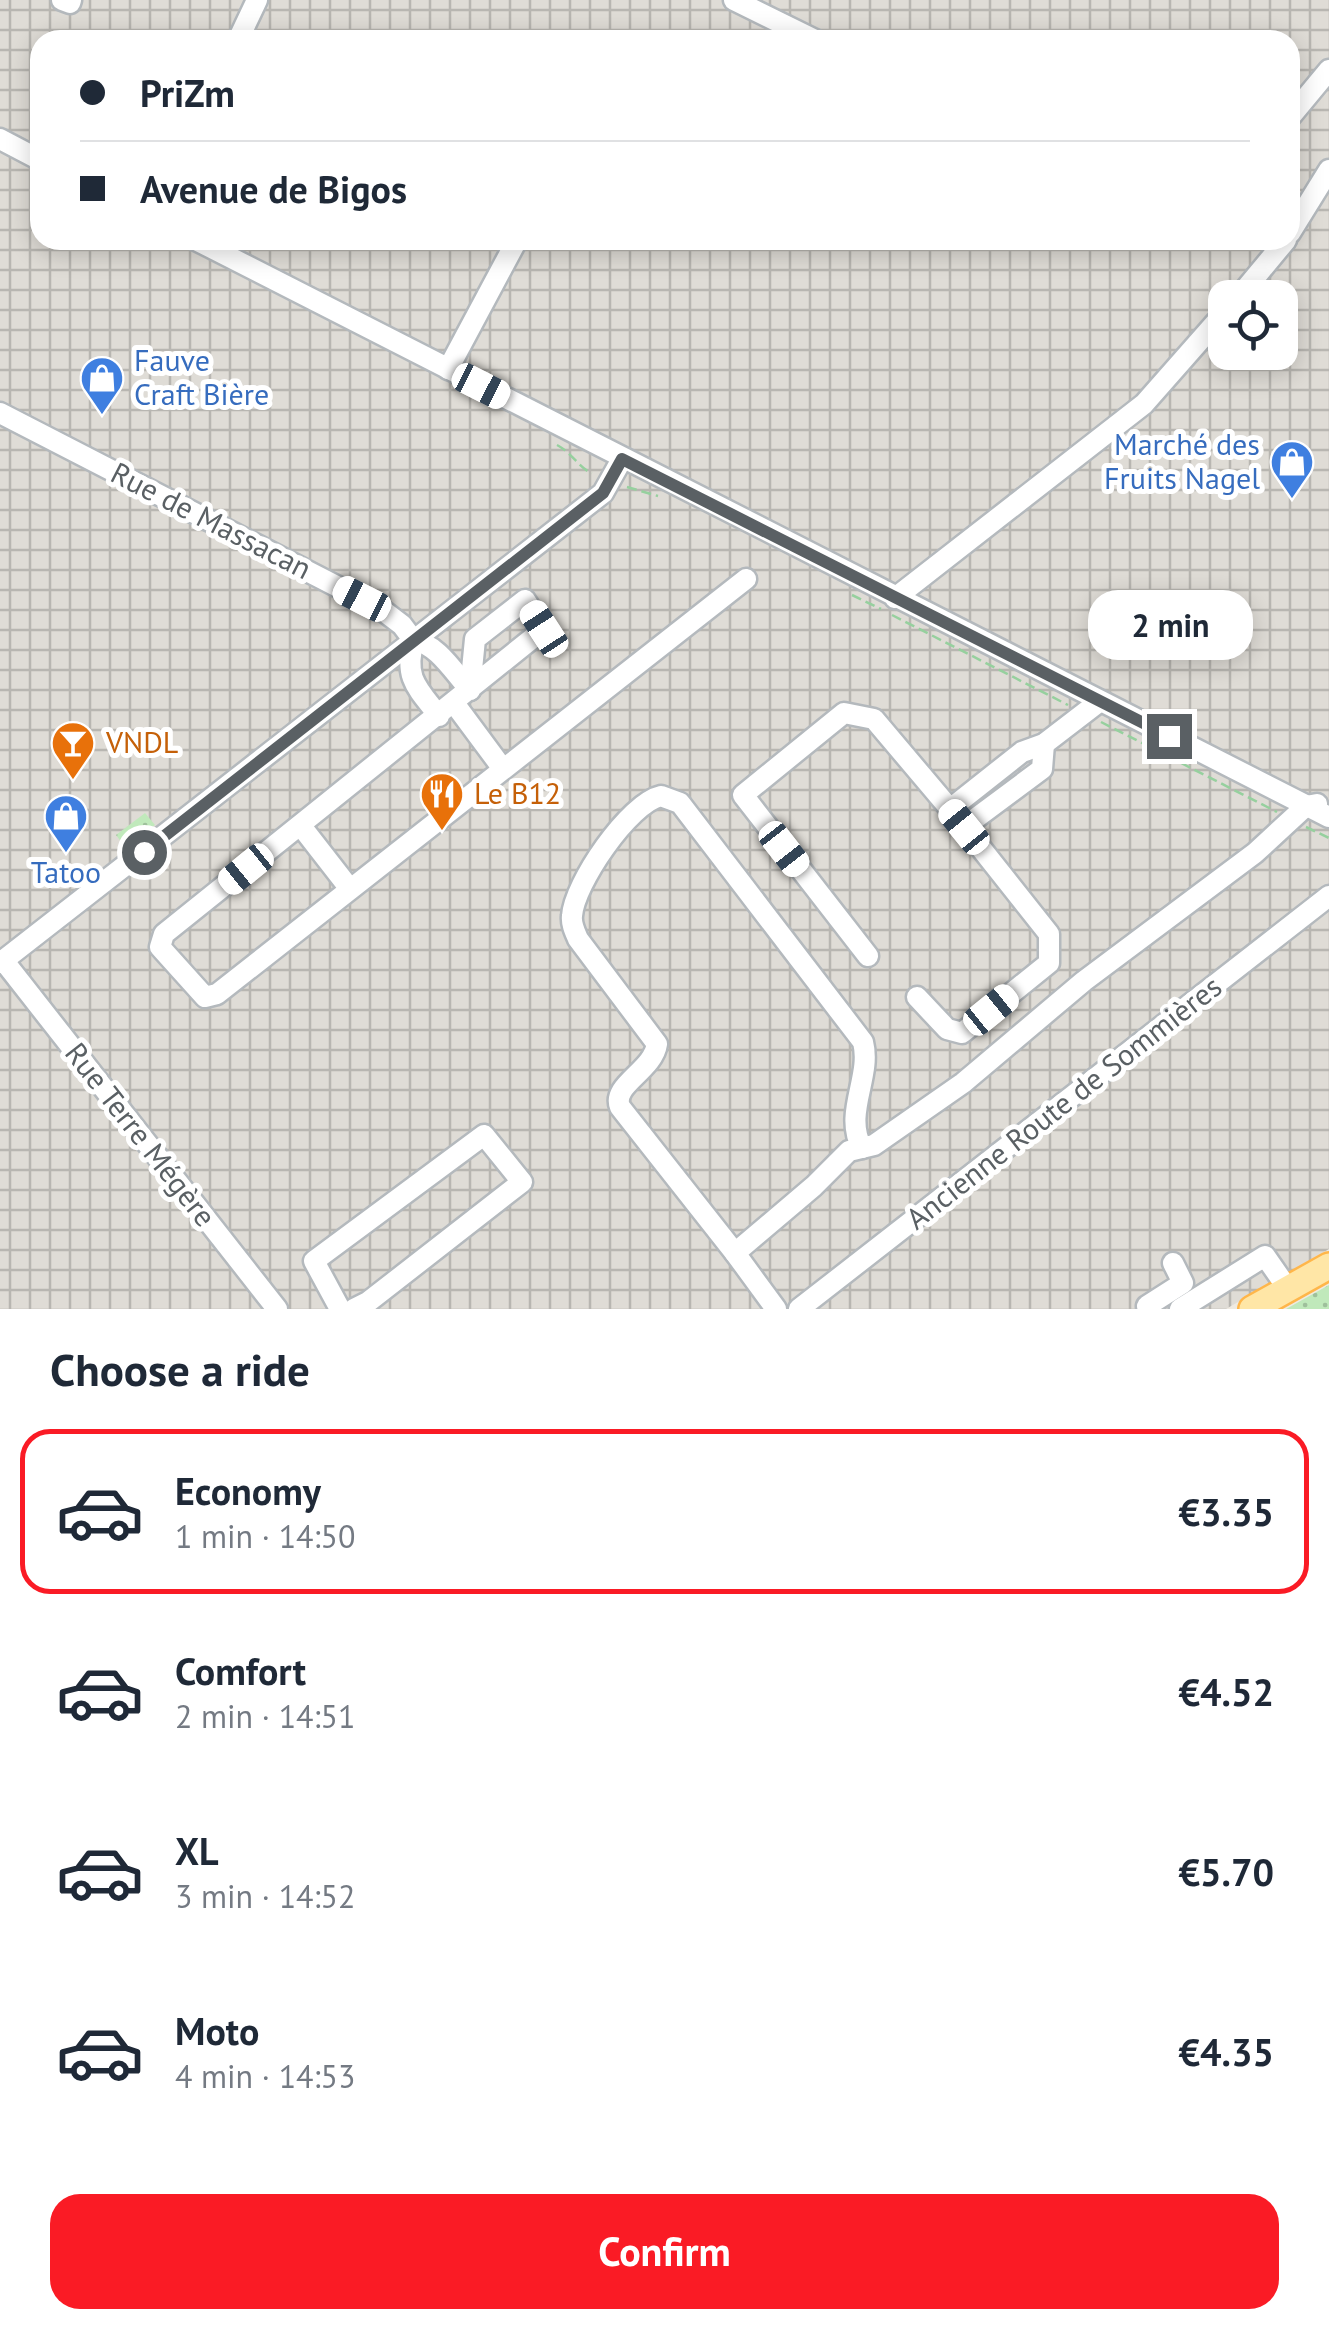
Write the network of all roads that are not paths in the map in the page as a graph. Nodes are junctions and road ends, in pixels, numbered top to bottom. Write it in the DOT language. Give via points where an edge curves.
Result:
graph roads {
  1 [pos="62,0"];
  2 [pos="72,0"];
  3 [pos="257,0"];
  4 [pos="734,0"];
  5 [pos="243,30"];
  6 [pos="795,30"];
  7 [pos="1329,70"];
  8 [pos="1300,105"];
  9 [pos="0,139"];
  10 [pos="30,155"];
  11 [pos="1329,170"];
  12 [pos="1300,217"];
  13 [pos="215,250"];
  14 [pos="512,250"];
  15 [pos="1278,250"];
  16 [pos="1253,280"];
  17 [pos="1208,331"];
  18 [pos="448,370"];
  19 [pos="0,412"];
  20 [pos="622,459"];
  21 [pos="746,578"];
  22 [pos="895,598"];
  23 [pos="414,642"];
  24 [pos="1100,701"];
  25 [pos="455,703"];
  26 [pos="1044,744"];
  27 [pos="503,769"];
  28 [pos="1329,802"];
  29 [pos="1306,806"];
  30 [pos="950,809"];
  31 [pos="1329,817"];
  32 [pos="301,826"];
  33 [pos="964,827"];
  34 [pos="350,889"];
  35 [pos="1329,896"];
  36 [pos="868,956"];
  37 [pos="2,961"];
  38 [pos="917,998"];
  39 [pos="862,1148"];
  40 [pos="735,1253"];
  41 [pos="1174,1263"];
  42 [pos="1329,1266"];
  43 [pos="1288,1289"];
  44 [pos="276,1309"];
  45 [pos="340,1309"];
  46 [pos="354,1309"];
  47 [pos="776,1309"];
  48 [pos="799,1309"];
  49 [pos="1149,1309"];
  50 [pos="1180,1309"];
  51 [pos="1252,1309"];
  1 -- 2 [label="street"];
  3 -- 5 [label="street"];
  4 -- 6 [label="street"];
  7 -- 8 [label="street"];
  9 -- 10 [label="street"];
  11 -- 12 [label="street"];
  13 -- 18 [label="street"];
  14 -- 18 [label="street"];
  15 -- 16 [label="street"];
  17 -- 22 [label="street" via="1144,404"];
  18 -- 20 [label="street"];
  19 -- 23 [label="street, Rue de Massacan" via="381,609"];
  20 -- 22 [label="street"];
  20 -- 23 [label="street" via="603,493"];
  21 -- 27 [label="street"];
  22 -- 24 [label="street"];
  23 -- 25 [label="street, Rue de Massacan" via="433,650"];
  23 -- 25 [label="street" via="408,662 413,683"];
  23 -- 37 [label="street"];
  24 -- 26 [label="street"];
  24 -- 29 [label="street"];
  25 -- 27 [label="street"];
  25 -- 32 [label="street"];
  26 -- 30 [label="street" via="1022,752"];
  26 -- 33 [label="street" via="1042,769"];
  27 -- 34 [label="street"];
  28 -- 29 [label="street"];
  29 -- 31 [label="street"];
  29 -- 39 [label="street" via="963,1083"];
  30 -- 33 [label="street"];
  30 -- 36 [label="street" via="874,718 844,714 743,795"];
  32 -- 34 [label="street"];
  32 -- 34 [label="street" via="164,934 160,947 205,997 217,994"];
  33 -- 38 [label="street" via="1049,934 1049,963 962,1033 946,1030"];
  35 -- 48 [label="street, Ancienne Route de Sommières"];
  37 -- 44 [label="street, Rue Terre Mégère"];
  39 -- 40 [label="street" via="849,1151"];
  39 -- 40 [label="street" via="855,1122 863,1042 680,803 661,796 640,804 602,850 571,921 657,1044 650,1064 616,1100"];
  40 -- 47 [label="street"];
  41 -- 49 [label="street" via="1183,1282"];
  42 -- 43 [label="main road"];
  43 -- 50 [label="street" via="1266,1256"];
  43 -- 51 [label="main road"];
  45 -- 46 [label="street" via="314,1261 484,1135 522,1182"];
}
